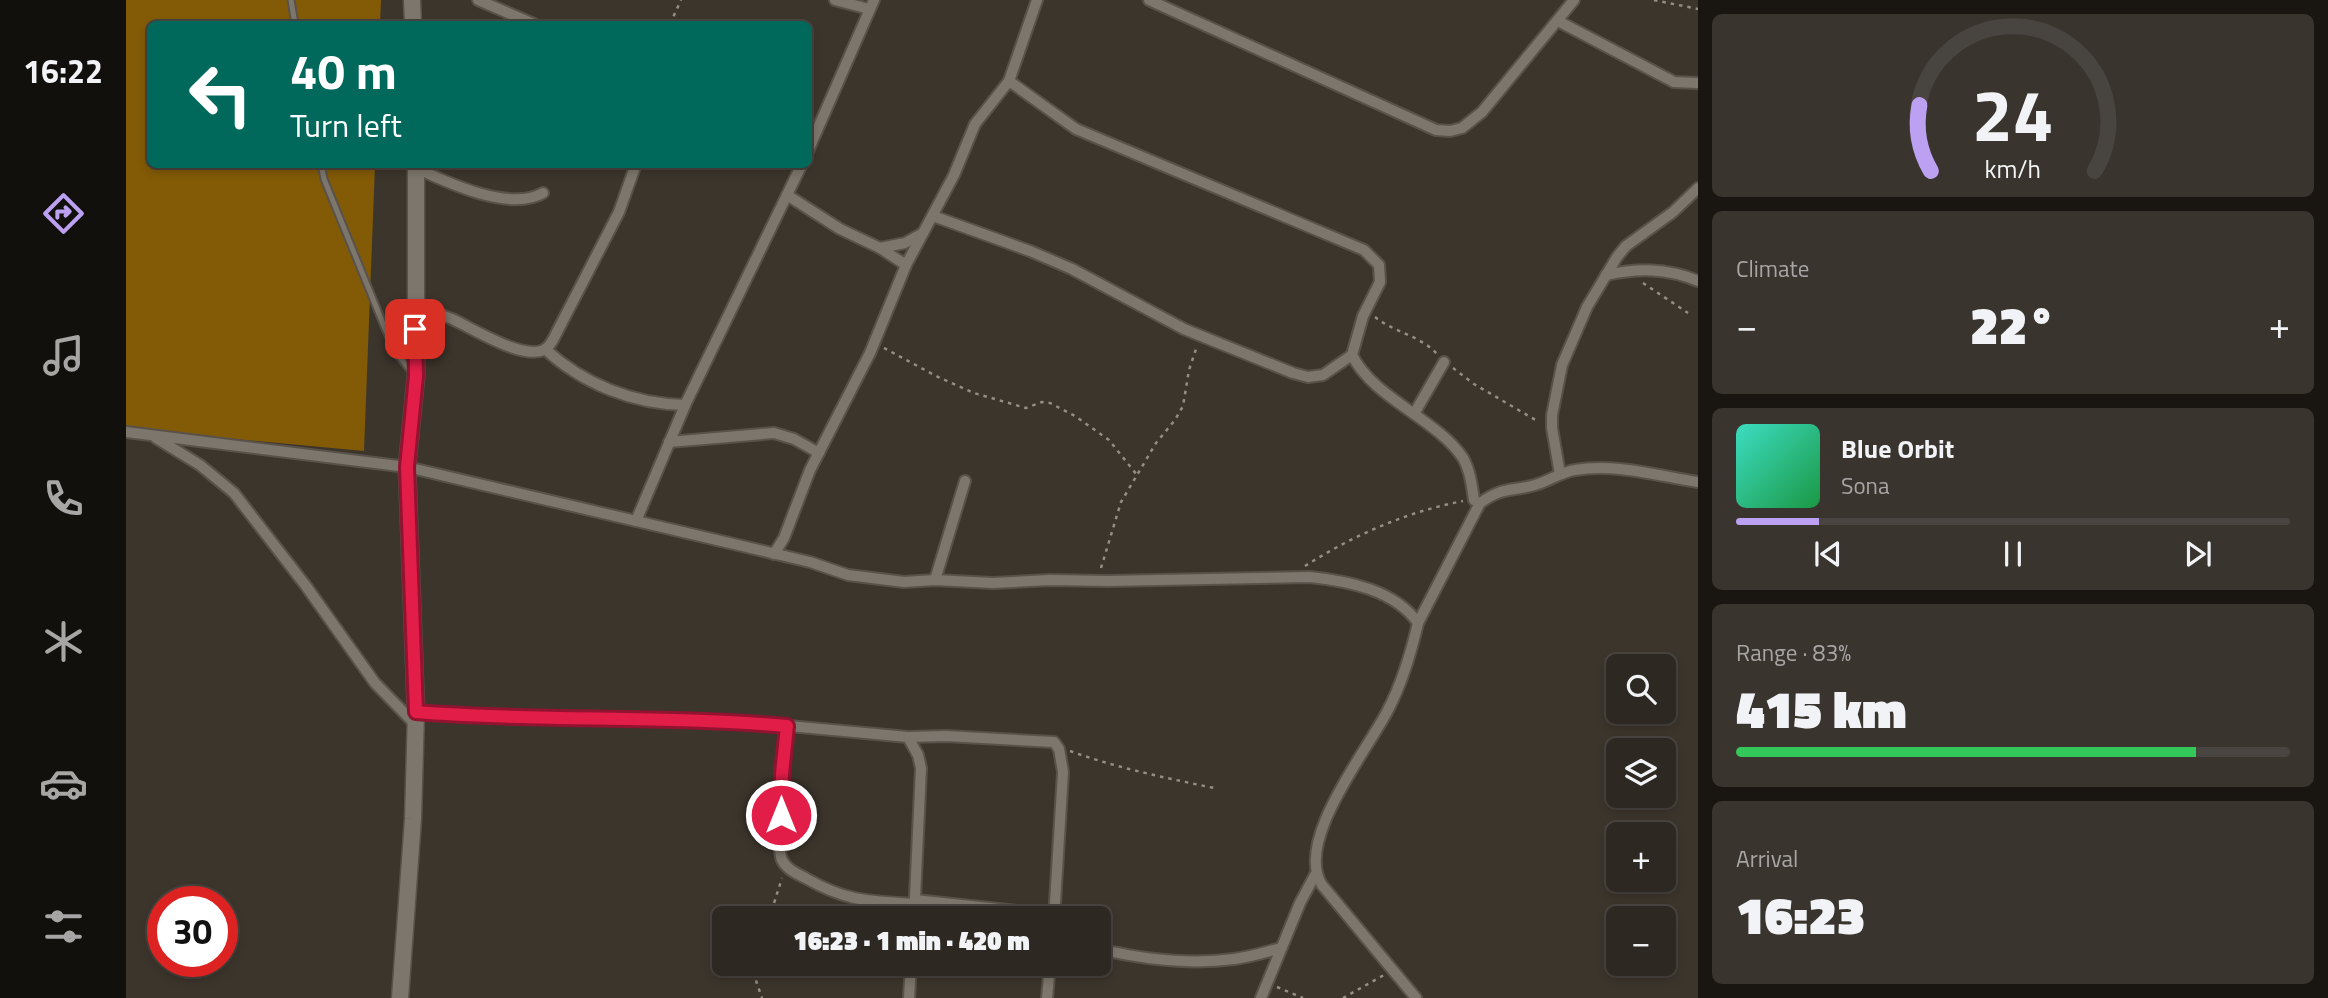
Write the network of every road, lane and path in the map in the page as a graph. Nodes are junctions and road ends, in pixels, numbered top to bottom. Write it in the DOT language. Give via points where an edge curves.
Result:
graph roads {
  1 [pos="290,0"];
  2 [pos="412,0"];
  3 [pos="478,0"];
  4 [pos="681,0"];
  5 [pos="835,0"];
  6 [pos="1037,0"];
  7 [pos="1149,0"];
  8 [pos="1574,0"];
  9 [pos="1654,0"];
  10 [pos="872,5"];
  11 [pos="1698,9"];
  12 [pos="294,21"];
  13 [pos="413,21"];
  14 [pos="527,21"];
  15 [pos="671,21"];
  16 [pos="1558,21"];
  17 [pos="1009,81"];
  18 [pos="1698,83"];
  19 [pos="812,140"];
  20 [pos="322,168"];
  21 [pos="416,168"];
  22 [pos="420,168"];
  23 [pos="635,168"];
  24 [pos="800,168"];
  25 [pos="1698,188"];
  26 [pos="542,193"];
  27 [pos="787,195"];
  28 [pos="933,216"];
  29 [pos="924,232"];
  30 [pos="880,248"];
  31 [pos="906,265"];
  32 [pos="1627,270"];
  33 [pos="1606,275"];
  34 [pos="1698,281"];
  35 [pos="415,306"];
  36 [pos="1368,307"];
  37 [pos="1688,313"];
  38 [pos="1201,336"];
  39 [pos="874,343"];
  40 [pos="545,349"];
  41 [pos="1352,355"];
  42 [pos="1444,362"];
  43 [pos="416,376"];
  44 [pos="685,405"];
  45 [pos="1414,414"];
  46 [pos="1552,428"];
  47 [pos="126,432"];
  48 [pos="151,435"];
  49 [pos="669,442"];
  50 [pos="819,453"];
  51 [pos="407,467"];
  52 [pos="1560,474"];
  53 [pos="1136,475"];
  54 [pos="965,481"];
  55 [pos="1698,482"];
  56 [pos="1474,500"];
  57 [pos="636,521"];
  58 [pos="774,554"];
  59 [pos="1289,578"];
  60 [pos="935,580"];
  61 [pos="1097,581"];
  62 [pos="1418,623"];
  63 [pos="416,719"];
  64 [pos="787,726"];
  65 [pos="908,737"];
  66 [pos="1057,747"];
  67 [pos="1214,789"];
  68 [pos="783,861"];
  69 [pos="1315,875"];
  70 [pos="915,902"];
  71 [pos="773,906"];
  72 [pos="915,906"];
  73 [pos="952,906"];
  74 [pos="1056,906"];
  75 [pos="1281,948"];
  76 [pos="1111,952"];
  77 [pos="1393,970"];
  78 [pos="754,976"];
  79 [pos="910,976"];
  80 [pos="1049,976"];
  81 [pos="1267,983"];
  82 [pos="400,998"];
  83 [pos="762,998"];
  84 [pos="909,998"];
  85 [pos="1047,998"];
  86 [pos="1261,998"];
  87 [pos="1303,998"];
  88 [pos="1343,998"];
  89 [pos="1416,998"];
  1 -- 12 [label="lane"];
  2 -- 13 [label="street"];
  3 -- 14 [label="street"];
  4 -- 15 [label="path"];
  5 -- 10 [label="street"];
  6 -- 17 [label="street"];
  7 -- 16 [label="street" via="1436,130 1450,131 1462,128 1482,112"];
  8 -- 16 [label="street"];
  9 -- 11 [label="path"];
  10 -- 19 [label="street"];
  16 -- 18 [label="street" via="1674,82"];
  17 -- 28 [label="street" via="975,124"];
  17 -- 36 [label="street" via="1076,130 1364,250 1379,265 1380,282"];
  20 -- 43 [label="lane" via="386,331"];
  21 -- 35 [label="street"];
  22 -- 26 [label="street" via="494,197 526,200"];
  23 -- 40 [label="street" via="619,212"];
  24 -- 27 [label="street"];
  25 -- 33 [label="street" via="1626,246"];
  27 -- 30 [label="street"];
  27 -- 44 [label="street"];
  28 -- 29 [label="street"];
  28 -- 38 [label="street" via="1062,264"];
  29 -- 30 [label="street" via="905,243"];
  29 -- 31 [label="street"];
  30 -- 31 [label="street"];
  31 -- 39 [label="street"];
  32 -- 33 [label="street"];
  32 -- 34 [label="street" via="1658,270"];
  32 -- 37 [label="path"];
  33 -- 46 [label="street" via="1562,365"];
  35 -- 40 [label="street" via="508,346"];
  35 -- 43 [label="street"];
  36 -- 41 [label="street"];
  36 -- 42 [label="path" via="1382,322 1425,342"];
  38 -- 41 [label="street" via="1308,377 1322,375"];
  38 -- 53 [label="path" via="1188,370 1183,406"];
  39 -- 50 [label="street"];
  39 -- 53 [label="path" via="974,393 1026,408 1042,402 1059,407 1109,440"];
  40 -- 44 [label="street" via="575,373 633,399"];
  41 -- 45 [label="street" via="1359,368"];
  42 -- 45 [label="street"];
  42 -- 46 [label="path" via="1527,417"];
  43 -- 51 [label="street"];
  44 -- 49 [label="street"];
  45 -- 56 [label="street" via="1463,459"];
  46 -- 52 [label="street"];
  47 -- 48 [label="street"];
  48 -- 51 [label="street"];
  48 -- 63 [label="street" via="234,493 374,682"];
  49 -- 50 [label="street" via="774,433"];
  49 -- 57 [label="street"];
  50 -- 58 [label="street"];
  51 -- 57 [label="street"];
  51 -- 63 [label="street"];
  52 -- 55 [label="street" via="1601,468"];
  52 -- 62 [label="street" via="1531,486 1497,491 1480,503"];
  53 -- 61 [label="path" via="1121,502"];
  54 -- 60 [label="street"];
  56 -- 59 [label="path" via="1391,520"];
  57 -- 58 [label="street"];
  58 -- 60 [label="street" via="876,580"];
  59 -- 61 [label="street"];
  59 -- 62 [label="street" via="1335,580 1367,589 1397,601"];
  60 -- 61 [label="street"];
  62 -- 69 [label="street" via="1387,711 1334,799 1318,846"];
  63 -- 64 [label="street" via="686,719"];
  63 -- 82 [label="street" via="414,819"];
  64 -- 65 [label="street"];
  64 -- 68 [label="street" via="782,774"];
  65 -- 66 [label="street" via="1044,740"];
  65 -- 70 [label="street" via="921,768"];
  66 -- 67 [label="path" via="1120,768"];
  66 -- 74 [label="street" via="1063,772"];
  68 -- 70 [label="street" via="790,870 831,893 851,899"];
  68 -- 71 [label="path"];
  69 -- 75 [label="street"];
  69 -- 77 [label="street"];
  70 -- 72 [label="street"];
  70 -- 73 [label="street"];
  75 -- 76 [label="street" via="1233,959 1182,960"];
  75 -- 81 [label="street"];
  77 -- 88 [label="path"];
  77 -- 89 [label="street"];
  78 -- 83 [label="path"];
  79 -- 84 [label="street"];
  80 -- 85 [label="street"];
  81 -- 86 [label="street"];
  81 -- 87 [label="path"];
}
